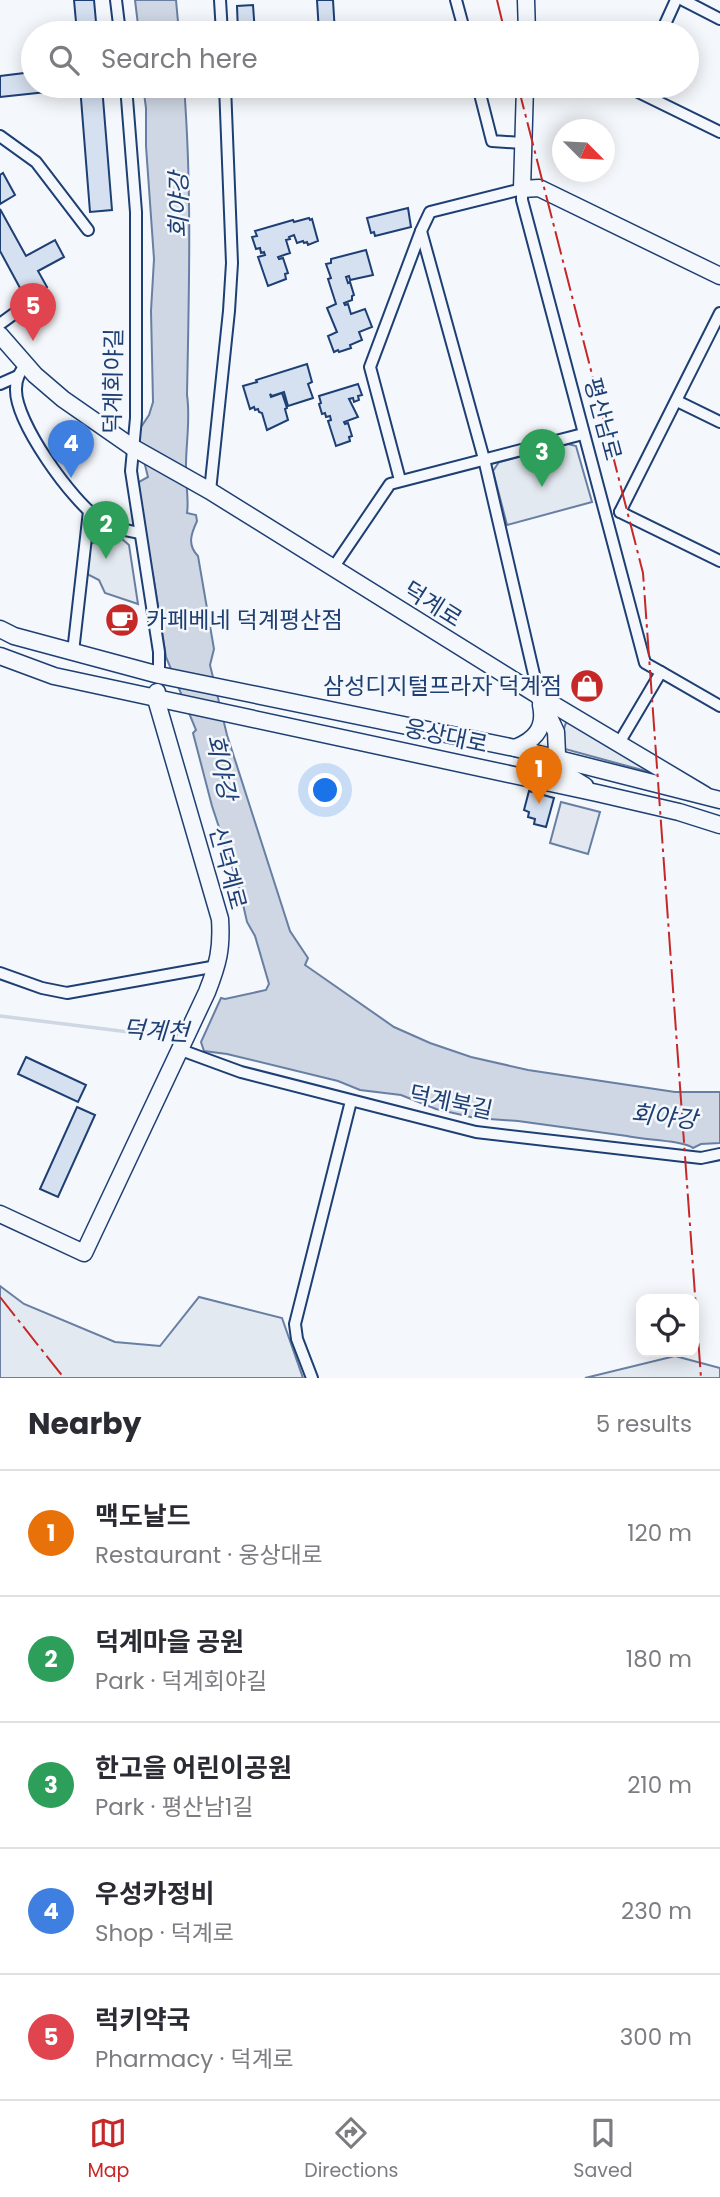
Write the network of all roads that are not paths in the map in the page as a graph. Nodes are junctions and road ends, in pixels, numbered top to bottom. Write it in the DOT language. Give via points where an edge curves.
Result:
graph roads {
  1 [pos="116,0"];
  2 [pos="220,0"];
  3 [pos="456,0"];
  4 [pos="526,0"];
  5 [pos="676,0"];
  6 [pos="683,0"];
  7 [pos="720,19"];
  8 [pos="119,21"];
  9 [pos="221,21"];
  10 [pos="462,21"];
  11 [pos="527,21"];
  12 [pos="666,21"];
  13 [pos="126,98"];
  14 [pos="225,98"];
  15 [pos="481,98"];
  16 [pos="524,98"];
  17 [pos="654,98"];
  18 [pos="720,132"];
  19 [pos="0,136"];
  20 [pos="522,143"];
  21 [pos="522,189"];
  22 [pos="88,230"];
  23 [pos="421,231"];
  24 [pos="720,276"];
  25 [pos="22,308"];
  26 [pos="720,313"];
  27 [pos="0,324"];
  28 [pos="0,335"];
  29 [pos="22,370"];
  30 [pos="0,384"];
  31 [pos="677,401"];
  32 [pos="720,422"];
  33 [pos="583,434"];
  34 [pos="136,449"];
  35 [pos="484,459"];
  36 [pos="400,480"];
  37 [pos="206,489"];
  38 [pos="89,511"];
  39 [pos="620,512"];
  40 [pos="605,516"];
  41 [pos="140,533"];
  42 [pos="720,561"];
  43 [pos="333,568"];
  44 [pos="0,629"];
  45 [pos="73,652"];
  46 [pos="0,656"];
  47 [pos="661,673"];
  48 [pos="164,676"];
  49 [pos="539,696"];
  50 [pos="156,699"];
  51 [pos="720,706"];
  52 [pos="619,743"];
  53 [pos="516,748"];
  54 [pos="558,758"];
  55 [pos="597,793"];
  56 [pos="712,798"];
  57 [pos="720,825"];
  58 [pos="217,966"];
  59 [pos="0,973"];
  60 [pos="181,1050"];
  61 [pos="351,1101"];
  62 [pos="720,1154"];
  63 [pos="0,1214"];
  64 [pos="312,1378"];
  1 -- 8 [label="street"];
  2 -- 9 [label="street"];
  3 -- 10 [label="street"];
  4 -- 11 [label="street"];
  5 -- 12 [label="street"];
  6 -- 7 [label="street"];
  13 -- 34 [label="street, 덕계회야길" via="136,212"];
  14 -- 37 [label="street" via="232,262"];
  15 -- 20 [label="street" via="492,141"];
  16 -- 20 [label="street, 평산남로"];
  17 -- 18 [label="street"];
  19 -- 22 [label="street" via="36,162"];
  20 -- 21 [label="street, 평산남로"];
  21 -- 23 [label="street" via="430,212"];
  21 -- 24 [label="street" via="539,188"];
  21 -- 33 [label="street, 평산남로"];
  23 -- 35 [label="street"];
  23 -- 36 [label="street" via="370,368"];
  25 -- 27 [label="street"];
  26 -- 31 [label="street"];
  28 -- 29 [label="street"];
  29 -- 30 [label="street"];
  29 -- 34 [label="street"];
  29 -- 38 [label="street" via="16,390 31,434"];
  31 -- 32 [label="street"];
  31 -- 39 [label="street"];
  33 -- 35 [label="street"];
  33 -- 40 [label="street, 평산남로"];
  34 -- 37 [label="street, 덕계로"];
  34 -- 41 [label="street, 덕계회야길" via="131,471"];
  35 -- 36 [label="street"];
  35 -- 49 [label="street"];
  36 -- 43 [label="street" via="390,484"];
  37 -- 43 [label="street, 덕계로"];
  38 -- 41 [label="street" via="114,528"];
  38 -- 45 [label="street"];
  39 -- 40 [label="street"];
  39 -- 42 [label="street"];
  40 -- 47 [label="street, 평산남로" via="645,663"];
  41 -- 48 [label="street, 덕계회야길"];
  43 -- 49 [label="street, 덕계로"];
  44 -- 45 [label="street"];
  45 -- 48 [label="street"];
  46 -- 50 [label="street" via="54,676"];
  47 -- 51 [label="street"];
  47 -- 52 [label="street"];
  48 -- 50 [label="street, 신덕계로"];
  48 -- 53 [label="street"];
  49 -- 52 [label="street, 덕계로"];
  49 -- 53 [label="street" via="542,723 538,733"];
  49 -- 54 [label="street" via="556,732"];
  50 -- 55 [label="street, 웅상대로"];
  50 -- 58 [label="street, 신덕계로" via="220,919"];
  52 -- 56 [label="street, 덕계로"];
  53 -- 54 [label="street"];
  54 -- 55 [label="street" via="567,774"];
  54 -- 56 [label="street"];
  55 -- 57 [label="street, 웅상대로"];
  58 -- 59 [label="street" via="67,993"];
  58 -- 60 [label="street, 신덕계로"];
  60 -- 61 [label="street, 덕계북길" via="241,1072"];
  60 -- 63 [label="street" via="84,1253"];
  61 -- 62 [label="street, 덕계북길" via="476,1132 701,1158"];
  61 -- 64 [label="street" via="295,1324"];
}
